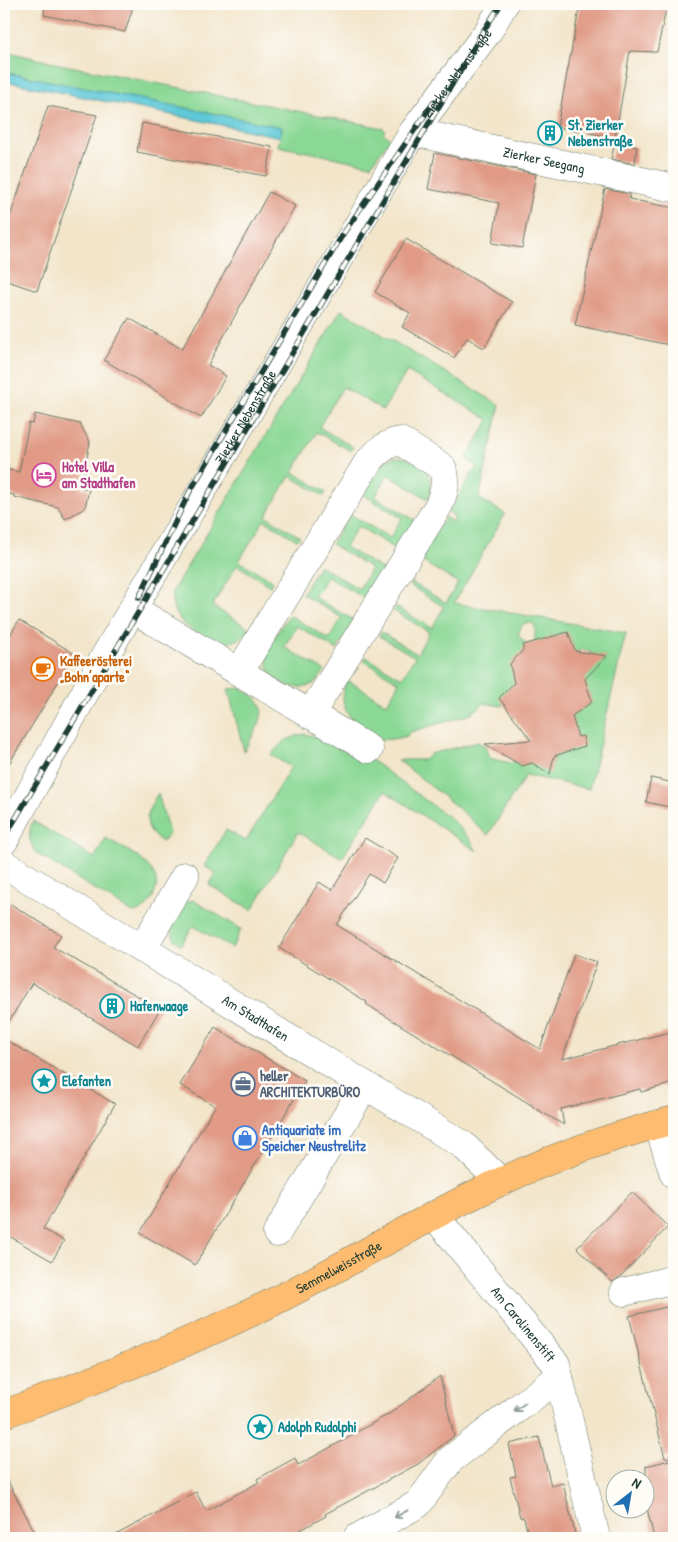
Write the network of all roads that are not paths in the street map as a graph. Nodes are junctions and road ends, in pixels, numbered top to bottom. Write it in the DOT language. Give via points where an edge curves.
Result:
graph roads {
  1 [pos="504,4"];
  2 [pos="413,132"];
  3 [pos="674,188"];
  4 [pos="133,609"];
  5 [pos="239,672"];
  6 [pos="310,715"];
  7 [pos="369,749"];
  8 [pos="4,841"];
  9 [pos="4,864"];
  10 [pos="185,876"];
  11 [pos="142,949"];
  12 [pos="365,1085"];
  13 [pos="666,1122"];
  14 [pos="674,1174"];
  15 [pos="501,1182"];
  16 [pos="434,1216"];
  17 [pos="277,1233"];
  18 [pos="674,1279"];
  19 [pos="624,1292"];
  20 [pos="559,1377"];
  21 [pos="4,1414"];
  22 [pos="357,1538"];
  23 [pos="596,1538"];
  1 -- 2 [label="street, Zierker Nebenstraße" via="489,30"];
  2 -- 3 [label="street, Zierker Seegang"];
  2 -- 4 [label="street, Zierker Nebenstraße"];
  4 -- 5 [label="street"];
  4 -- 8 [label="street, Zierker Nebenstraße"];
  5 -- 6 [label="street"];
  5 -- 6 [label="street" via="368,462 391,442 400,441 442,467 446,474 444,490 439,505"];
  6 -- 7 [label="street"];
  9 -- 11 [label="street, Am Stadthafen"];
  10 -- 11 [label="street"];
  11 -- 12 [label="street, Am Stadthafen"];
  12 -- 15 [label="street, Am Stadthafen" via="463,1145"];
  12 -- 17 [label="street"];
  13 -- 14 [label="street"];
  13 -- 15 [label="main road, Semmelweisstraße" via="606,1140"];
  15 -- 16 [label="main road, Semmelweisstraße"];
  16 -- 20 [label="street, Am Carolinenstift" via="556,1364"];
  16 -- 21 [label="main road, Semmelweisstraße" via="270,1304 86,1384"];
  18 -- 19 [label="street"];
  20 -- 22 [label="street, one-way" via="450,1460 418,1504"];
  20 -- 23 [label="street, Am Carolinenstift"];
}
